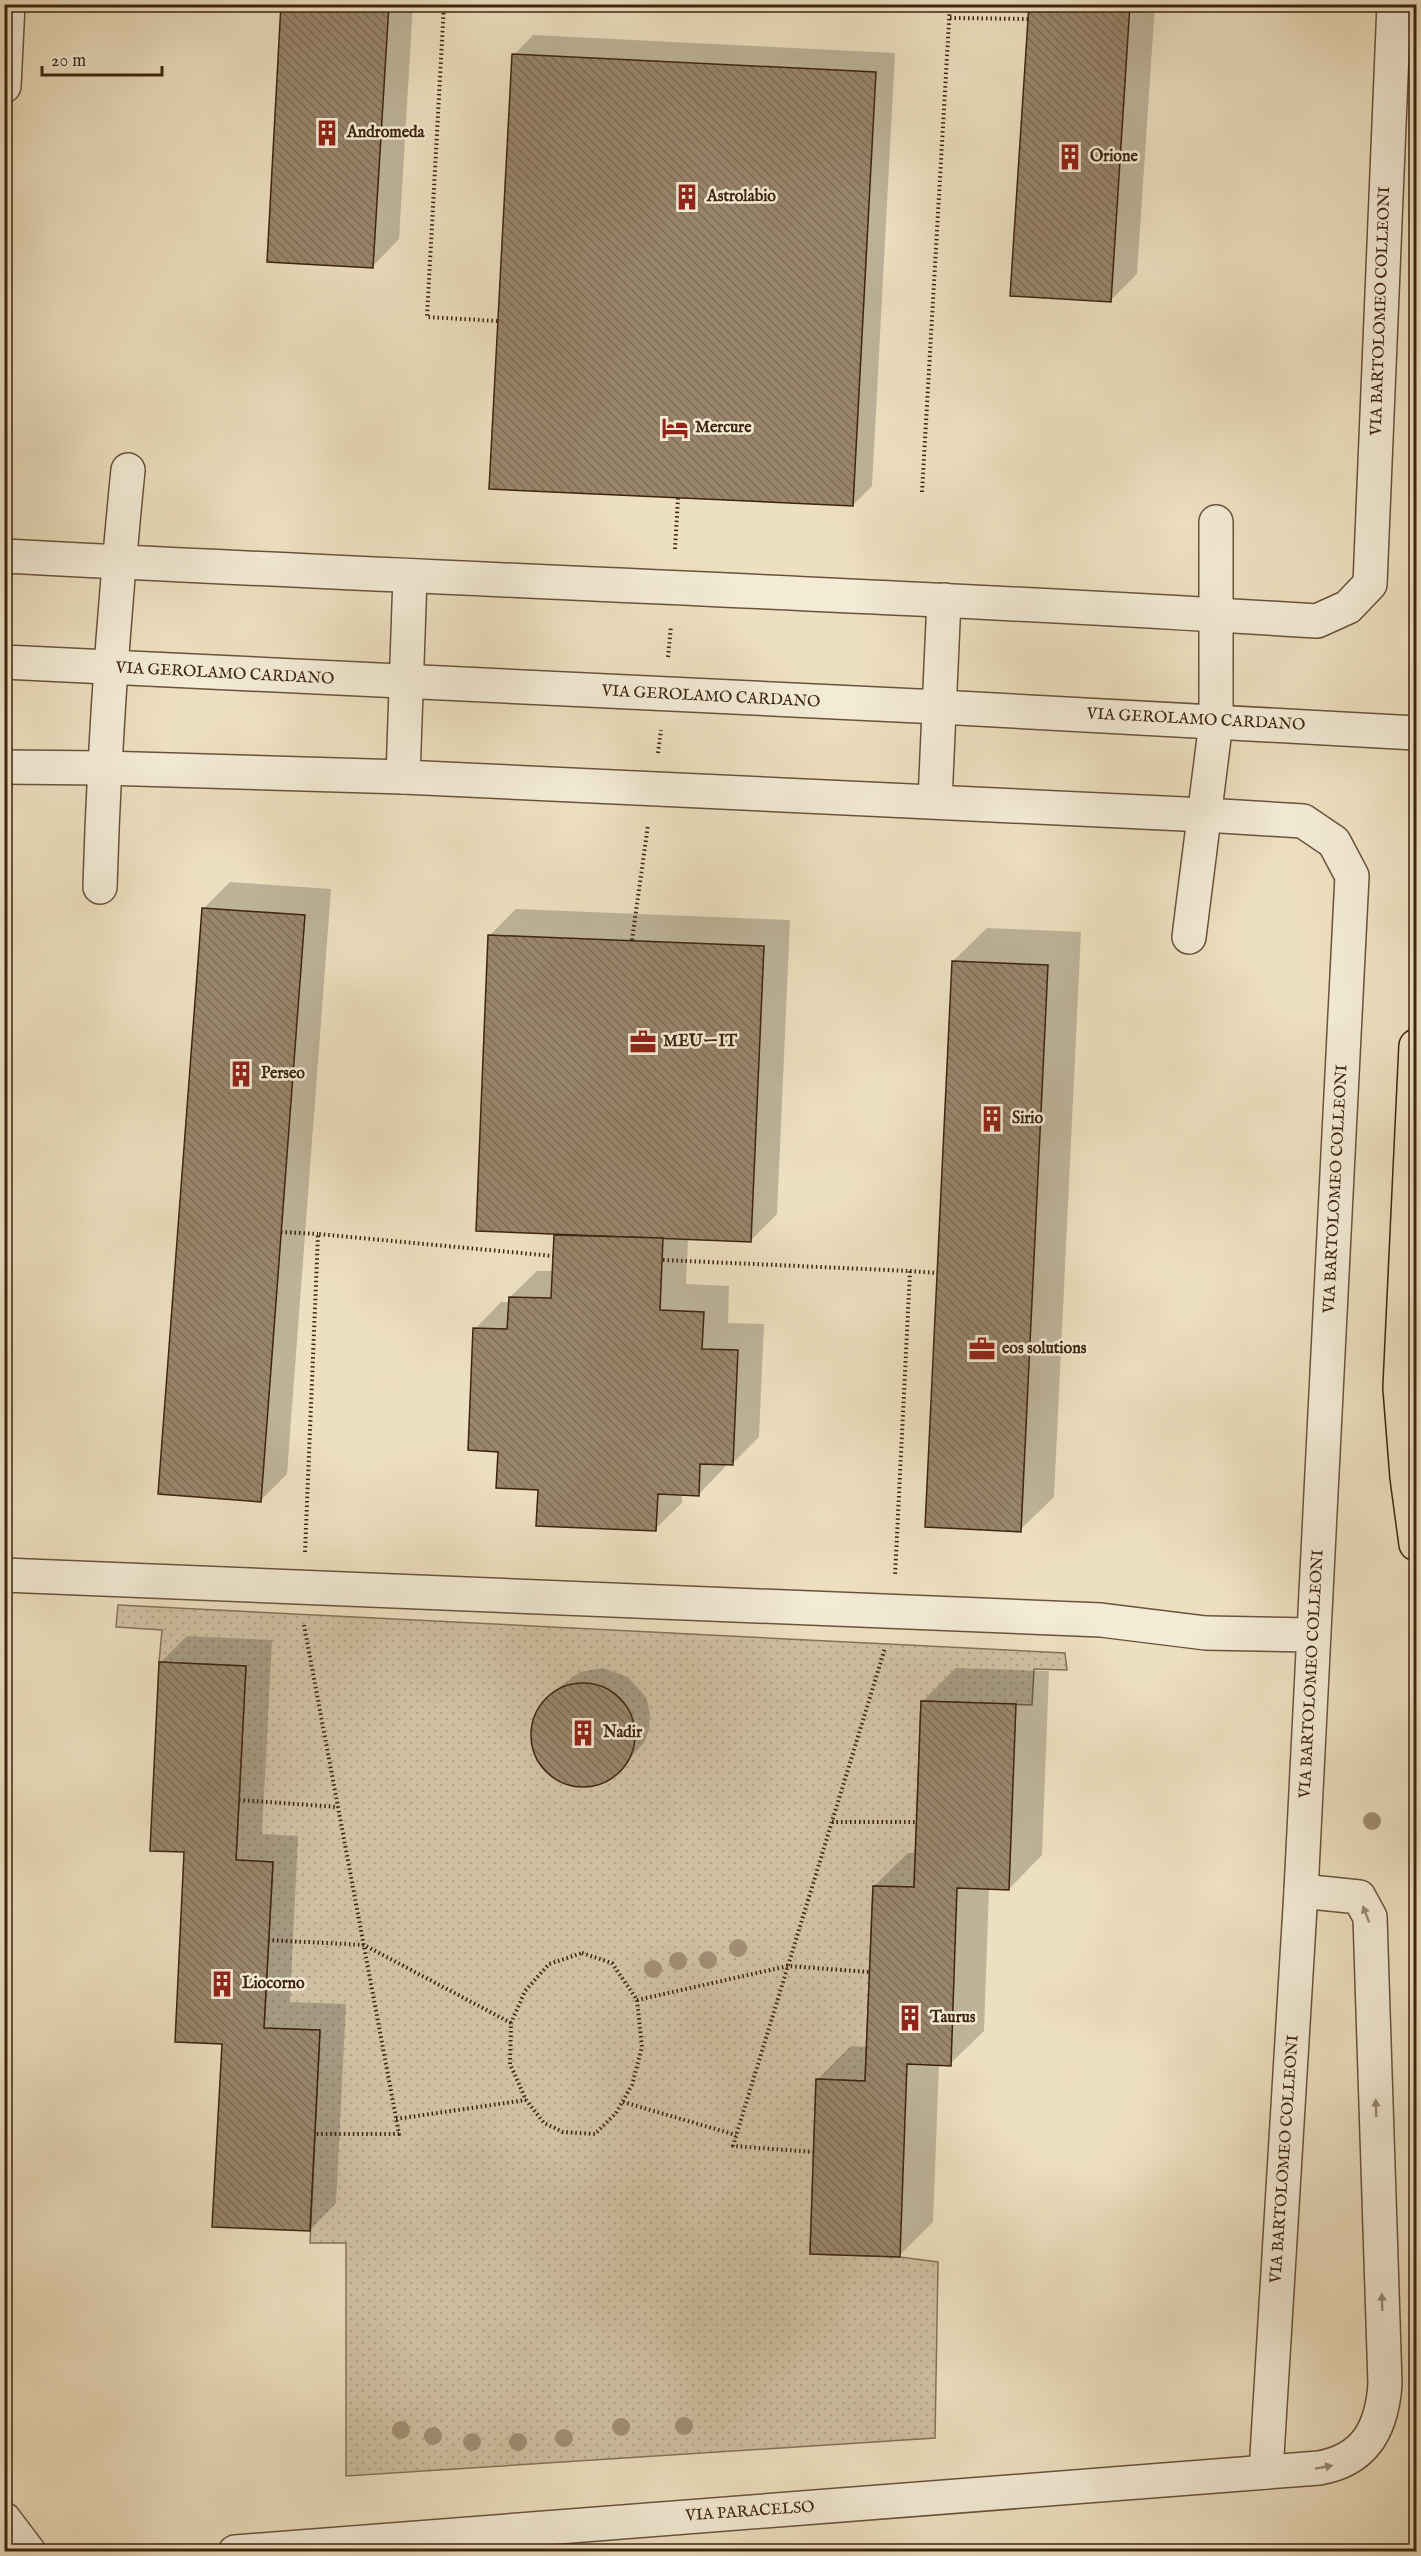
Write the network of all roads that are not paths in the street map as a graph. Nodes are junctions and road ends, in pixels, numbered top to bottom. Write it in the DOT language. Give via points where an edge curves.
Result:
graph roads {
  1 [pos="8,4"];
  2 [pos="1394,4"];
  3 [pos="4,86"];
  4 [pos="128,470"];
  5 [pos="1216,522"];
  6 [pos="4,556"];
  7 [pos="119,562"];
  8 [pos="410,577"];
  9 [pos="944,600"];
  10 [pos="1216,615"];
  11 [pos="4,662"];
  12 [pos="112,668"];
  13 [pos="407,683"];
  14 [pos="939,707"];
  15 [pos="1216,722"];
  16 [pos="1416,733"];
  17 [pos="4,767"];
  18 [pos="103,768"];
  19 [pos="403,777"];
  20 [pos="935,801"];
  21 [pos="1205,815"];
  22 [pos="100,887"];
  23 [pos="1189,937"];
  24 [pos="1416,1046"];
  25 [pos="1414,1167"];
  26 [pos="1416,1544"];
  27 [pos="4,1575"];
  28 [pos="1313,1635"];
  29 [pos="1301,1891"];
  30 [pos="1266,2472"];
  31 [pos="4,2519"];
  32 [pos="28,2552"];
  33 [pos="235,2552"];
  1 -- 3 [label="street"];
  2 -- 10 [label="street, VIA BARTOLOMEO COLLEONI" via="1370,584 1348,607 1317,621"];
  4 -- 7 [label="street"];
  5 -- 10 [label="street"];
  6 -- 7 [label="street"];
  7 -- 8 [label="street"];
  7 -- 12 [label="street"];
  8 -- 9 [label="street"];
  8 -- 13 [label="street"];
  9 -- 10 [label="street"];
  9 -- 14 [label="street"];
  10 -- 15 [label="street"];
  11 -- 12 [label="street, VIA GEROLAMO CARDANO"];
  12 -- 13 [label="street, VIA GEROLAMO CARDANO"];
  12 -- 18 [label="street"];
  13 -- 14 [label="street, VIA GEROLAMO CARDANO"];
  13 -- 19 [label="street"];
  14 -- 15 [label="street, VIA GEROLAMO CARDANO"];
  14 -- 20 [label="street"];
  15 -- 16 [label="street, VIA GEROLAMO CARDANO"];
  15 -- 21 [label="street"];
  17 -- 18 [label="street"];
  18 -- 19 [label="street"];
  18 -- 22 [label="street"];
  19 -- 20 [label="street"];
  20 -- 21 [label="street"];
  21 -- 23 [label="street"];
  21 -- 28 [label="street, VIA BARTOLOMEO COLLEONI" via="1303,821 1334,842 1352,876"];
  24 -- 25 [label="main road"];
  25 -- 26 [label="main road" via="1401,1388"];
  27 -- 28 [label="street" via="1101,1620 1206,1633"];
  28 -- 29 [label="street, VIA BARTOLOMEO COLLEONI"];
  29 -- 30 [label="street, VIA BARTOLOMEO COLLEONI"];
  30 -- 29 [label="street, VIA PARACELSO, one-way" via="1331,2466 1355,2454 1375,2431 1384,2403 1370,1917 1359,1897"];
  30 -- 33 [label="street, VIA PARACELSO"];
  31 -- 32 [label="street"];
}
